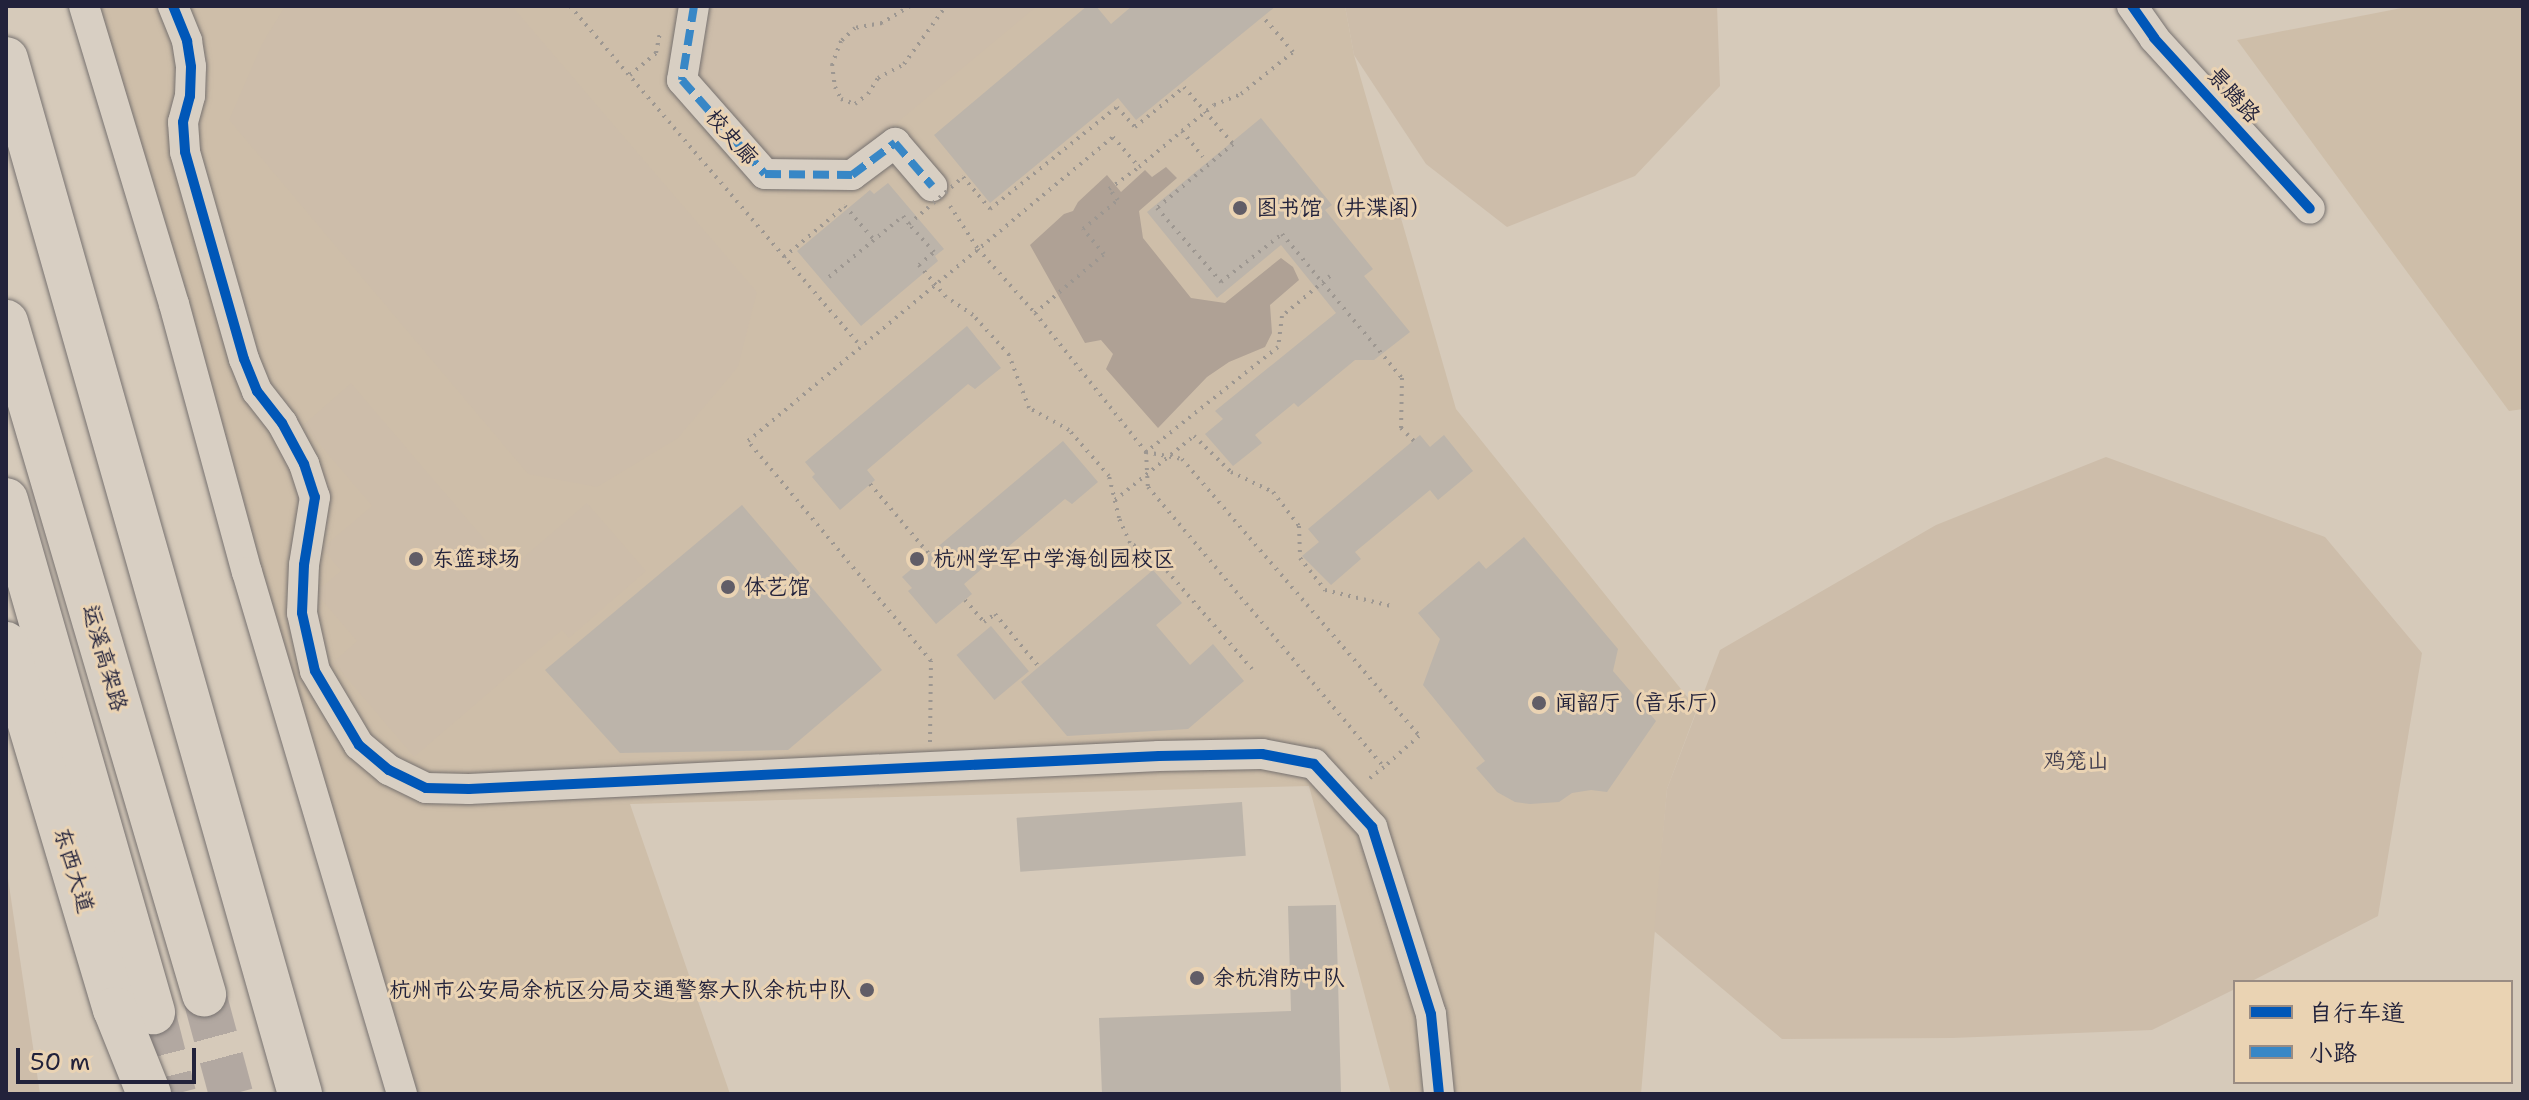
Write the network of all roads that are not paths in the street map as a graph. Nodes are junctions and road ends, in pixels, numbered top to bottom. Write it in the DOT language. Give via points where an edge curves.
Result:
graph roads {
  1 [pos="84,6"];
  2 [pos="173,6"];
  3 [pos="694,6"];
  4 [pos="2132,6"];
  5 [pos="6,59"];
  6 [pos="932,186"];
  7 [pos="2310,209"];
  8 [pos="6,322"];
  9 [pos="6,500"];
  10 [pos="6,644"];
  11 [pos="204,994"];
  12 [pos="153,1012"];
  13 [pos="149,1094"];
  14 [pos="300,1094"];
  15 [pos="402,1094"];
  16 [pos="1439,1094"];
  1 -- 15 [label="street"];
  2 -- 16 [label="street" via="191,67 183,122 185,152 244,359 257,391 304,464 315,497 302,613 315,671 359,745 389,770 426,788 1159,756 1262,754 1314,764 1372,827 1434,1026"];
  3 -- 6 [label="street, 校史廊" via="682,80 765,174 852,175 895,143"];
  4 -- 7 [label="street, 景腾路" via="2154,38"];
  5 -- 14 [label="highway"];
  8 -- 11 [label="highway, 运溪高架路"];
  9 -- 12 [label="highway"];
  10 -- 13 [label="highway, 东西大道" via="115,1009"];
}
